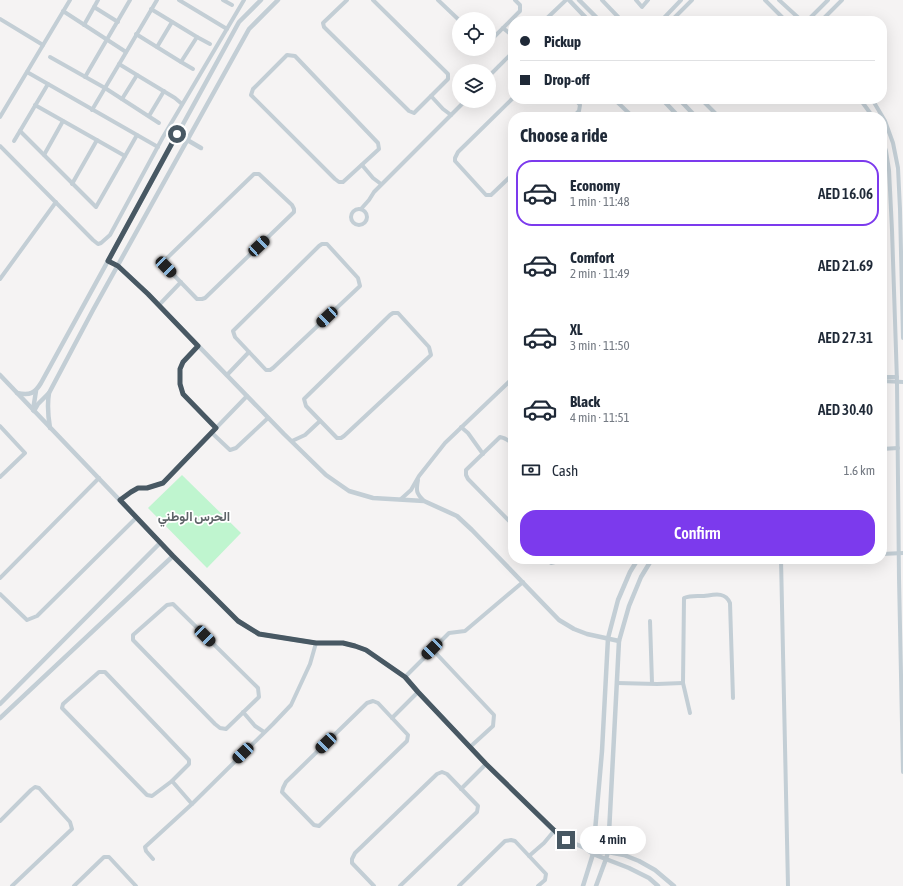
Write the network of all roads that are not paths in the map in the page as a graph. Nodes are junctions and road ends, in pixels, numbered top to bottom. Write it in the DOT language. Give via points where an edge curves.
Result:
graph roads {
  1 [pos="70,0"];
  2 [pos="98,0"];
  3 [pos="130,0"];
  4 [pos="157,0"];
  5 [pos="179,0"];
  6 [pos="224,0"];
  7 [pos="244,0"];
  8 [pos="261,0"];
  9 [pos="278,0"];
  10 [pos="347,0"];
  11 [pos="372,0"];
  12 [pos="438,0"];
  13 [pos="515,0"];
  14 [pos="566,0"];
  15 [pos="569,0"];
  16 [pos="579,0"];
  17 [pos="602,0"];
  18 [pos="636,0"];
  19 [pos="648,0"];
  20 [pos="681,0"];
  21 [pos="692,0"];
  22 [pos="765,0"];
  23 [pos="779,0"];
  24 [pos="828,0"];
  25 [pos="839,1"];
  26 [pos="232,5"];
  27 [pos="94,7"];
  28 [pos="151,9"];
  29 [pos="63,12"];
  30 [pos="452,13"];
  31 [pos="515,16"];
  32 [pos="549,16"];
  33 [pos="584,16"];
  34 [pos="595,16"];
  35 [pos="617,16"];
  36 [pos="666,16"];
  37 [pos="676,16"];
  38 [pos="781,16"];
  39 [pos="797,16"];
  40 [pos="812,16"];
  41 [pos="826,16"];
  42 [pos="0,19"];
  43 [pos="118,22"];
  44 [pos="172,22"];
  45 [pos="508,23"];
  46 [pos="84,25"];
  47 [pos="503,28"];
  48 [pos="227,29"];
  49 [pos="508,32"];
  50 [pos="136,34"];
  51 [pos="496,35"];
  52 [pos="197,37"];
  53 [pos="108,40"];
  54 [pos="210,44"];
  55 [pos="43,45"];
  56 [pos="157,47"];
  57 [pos="126,52"];
  58 [pos="50,57"];
  59 [pos="508,57"];
  60 [pos="181,62"];
  61 [pos="118,66"];
  62 [pos="193,69"];
  63 [pos="496,69"];
  64 [pos="27,72"];
  65 [pos="137,75"];
  66 [pos="85,77"];
  67 [pos="48,84"];
  68 [pos="105,88"];
  69 [pos="164,91"];
  70 [pos="431,96"];
  71 [pos="122,99"];
  72 [pos="508,103"];
  73 [pos="182,104"];
  74 [pos="619,104"];
  75 [pos="667,104"];
  76 [pos="684,104"];
  77 [pos="706,104"];
  78 [pos="36,105"];
  79 [pos="458,108"];
  80 [pos="92,110"];
  81 [pos="628,112"];
  82 [pos="674,112"];
  83 [pos="691,112"];
  84 [pos="714,112"];
  85 [pos="451,115"];
  86 [pos="149,116"];
  87 [pos="0,117"];
  88 [pos="64,121"];
  89 [pos="159,122"];
  90 [pos="887,126"];
  91 [pos="20,131"];
  92 [pos="177,134"];
  93 [pos="137,135"];
  94 [pos="97,140"];
  95 [pos="188,140"];
  96 [pos="14,141"];
  97 [pos="0,146"];
  98 [pos="158,147"];
  99 [pos="201,148"];
  100 [pos="44,155"];
  101 [pos="125,156"];
  102 [pos="887,157"];
  103 [pos="362,165"];
  104 [pos="508,179"];
  105 [pos="72,184"];
  106 [pos="381,184"];
  107 [pos="56,202"];
  108 [pos="361,209"];
  109 [pos="108,261"];
  110 [pos="118,266"];
  111 [pos="0,278"];
  112 [pos="181,282"];
  113 [pos="159,305"];
  114 [pos="903,338"];
  115 [pos="198,346"];
  116 [pos="250,352"];
  117 [pos="0,375"];
  118 [pos="227,375"];
  119 [pos="887,378"];
  120 [pos="897,379"];
  121 [pos="887,380"];
  122 [pos="903,382"];
  123 [pos="508,383"];
  124 [pos="36,391"];
  125 [pos="49,392"];
  126 [pos="17,393"];
  127 [pos="247,396"];
  128 [pos="34,410"];
  129 [pos="268,418"];
  130 [pos="320,421"];
  131 [pos="0,426"];
  132 [pos="461,427"];
  133 [pos="50,428"];
  134 [pos="216,428"];
  135 [pos="212,433"];
  136 [pos="508,440"];
  137 [pos="292,441"];
  138 [pos="898,448"];
  139 [pos="887,449"];
  140 [pos="483,454"];
  141 [pos="419,476"];
  142 [pos="0,477"];
  143 [pos="99,478"];
  144 [pos="402,499"];
  145 [pos="120,500"];
  146 [pos="424,501"];
  147 [pos="136,518"];
  148 [pos="508,520"];
  149 [pos="160,543"];
  150 [pos="901,553"];
  151 [pos="887,554"];
  152 [pos="173,556"];
  153 [pos="635,564"];
  154 [pos="649,564"];
  155 [pos="780,564"];
  156 [pos="0,578"];
  157 [pos="523,582"];
  158 [pos="0,594"];
  159 [pos="650,621"];
  160 [pos="608,638"];
  161 [pos="619,641"];
  162 [pos="316,643"];
  163 [pos="432,649"];
  164 [pos="405,677"];
  165 [pos="617,683"];
  166 [pos="652,683"];
  167 [pos="682,683"];
  168 [pos="418,692"];
  169 [pos="733,698"];
  170 [pos="0,704"];
  171 [pos="243,712"];
  172 [pos="690,713"];
  173 [pos="0,718"];
  174 [pos="392,718"];
  175 [pos="264,732"];
  176 [pos="470,747"];
  177 [pos="486,764"];
  178 [pos="903,772"];
  179 [pos="172,781"];
  180 [pos="461,789"];
  181 [pos="192,804"];
  182 [pos="0,820"];
  183 [pos="554,831"];
  184 [pos="608,852"];
  185 [pos="593,854"];
  186 [pos="529,856"];
  187 [pos="153,859"];
  188 [pos="606,859"];
  189 [pos="12,886"];
  190 [pos="74,886"];
  191 [pos="136,886"];
  192 [pos="374,886"];
  193 [pos="400,886"];
  194 [pos="459,886"];
  195 [pos="538,886"];
  196 [pos="583,886"];
  197 [pos="596,886"];
  198 [pos="658,886"];
  199 [pos="674,886"];
  200 [pos="788,886"];
  1 -- 29 [label="street"];
  2 -- 27 [label="street"];
  3 -- 43 [label="street"];
  4 -- 28 [label="street"];
  5 -- 48 [label="street"];
  6 -- 26 [label="street"];
  7 -- 48 [label="street"];
  8 -- 92 [label="street" via="239,22"];
  9 -- 95 [label="street" via="249,29"];
  10 -- 70 [label="street" via="323,23 324,27 409,111 414,113"];
  11 -- 70 [label="street" via="448,74 448,79"];
  12 -- 30 [label="street"];
  13 -- 31 [label="street" via="520,5 520,11"];
  14 -- 32 [label="street"];
  15 -- 33 [label="street"];
  16 -- 34 [label="street"];
  17 -- 35 [label="street"];
  18 -- 19 [label="street" via="642,7"];
  20 -- 36 [label="street"];
  21 -- 37 [label="street"];
  22 -- 38 [label="street"];
  23 -- 39 [label="street"];
  24 -- 40 [label="street"];
  25 -- 41 [label="street"];
  27 -- 43 [label="street"];
  27 -- 46 [label="street"];
  28 -- 44 [label="street"];
  28 -- 50 [label="street"];
  29 -- 46 [label="street"];
  29 -- 55 [label="street"];
  42 -- 55 [label="street"];
  43 -- 53 [label="street"];
  44 -- 52 [label="street"];
  44 -- 56 [label="street"];
  45 -- 47 [label="street"];
  46 -- 53 [label="street"];
  47 -- 49 [label="street"];
  47 -- 51 [label="street"];
  48 -- 73 [label="street"];
  50 -- 56 [label="street"];
  50 -- 57 [label="street"];
  52 -- 54 [label="street"];
  52 -- 60 [label="street"];
  53 -- 57 [label="street"];
  53 -- 66 [label="street"];
  55 -- 64 [label="street"];
  56 -- 60 [label="street"];
  57 -- 61 [label="street"];
  58 -- 66 [label="street"];
  59 -- 63 [label="street"];
  60 -- 62 [label="street"];
  61 -- 65 [label="street"];
  61 -- 68 [label="street"];
  64 -- 67 [label="street"];
  64 -- 87 [label="street"];
  65 -- 69 [label="street"];
  65 -- 71 [label="street"];
  66 -- 68 [label="street"];
  67 -- 78 [label="street"];
  67 -- 80 [label="street"];
  68 -- 71 [label="street"];
  68 -- 80 [label="street"];
  69 -- 73 [label="street"];
  69 -- 86 [label="street"];
  70 -- 85 [label="street"];
  71 -- 86 [label="street"];
  72 -- 104 [label="street" via="455,158 486,195 492,195"];
  73 -- 98 [label="street"];
  74 -- 81 [label="street"];
  75 -- 82 [label="street"];
  76 -- 83 [label="street"];
  77 -- 84 [label="street"];
  78 -- 88 [label="street"];
  78 -- 91 [label="street"];
  79 -- 85 [label="street"];
  80 -- 93 [label="street"];
  85 -- 106 [label="street"];
  86 -- 89 [label="street"];
  88 -- 94 [label="street"];
  88 -- 100 [label="street"];
  90 -- 114 [label="street" via="898,168"];
  91 -- 96 [label="street"];
  91 -- 100 [label="street"];
  92 -- 95 [label="street"];
  92 -- 109 [label="street"];
  93 -- 98 [label="street"];
  93 -- 101 [label="street"];
  94 -- 101 [label="street"];
  94 -- 105 [label="street"];
  95 -- 99 [label="street"];
  95 -- 110 [label="street"];
  97 -- 107 [label="street"];
  98 -- 107 [label="street" via="110,235 102,243 98,244 93,240"];
  100 -- 105 [label="street"];
  101 -- 105 [label="street" via="96,207"];
  102 -- 120 [label="street" via="891,192"];
  103 -- 103 [label="street" via="344,182 339,182 251,95 253,89 287,55 295,56 378,143 379,149"];
  103 -- 106 [label="street"];
  106 -- 108 [label="street"];
  107 -- 111 [label="street"];
  108 -- 108 [label="street" via="353,211 351,216 352,222 357,225 364,223 367,218 367,214"];
  109 -- 110 [label="street"];
  109 -- 124 [label="street"];
  110 -- 113 [label="street"];
  110 -- 125 [label="street"];
  112 -- 112 [label="street" via="166,267 165,260 250,176 259,174 294,209 291,216 205,298 197,299"];
  112 -- 113 [label="street"];
  113 -- 115 [label="street"];
  115 -- 118 [label="street"];
  115 -- 134 [label="street" via="183,362 180,369 180,384 183,394"];
  116 -- 116 [label="street" via="235,337 233,331 319,246 327,244 358,278 360,286 270,370 266,370"];
  116 -- 118 [label="street"];
  117 -- 126 [label="street"];
  118 -- 127 [label="street"];
  119 -- 120 [label="street"];
  120 -- 121 [label="street"];
  120 -- 122 [label="street"];
  120 -- 138 [label="street"];
  123 -- 132 [label="street"];
  124 -- 126 [label="street" via="28,394"];
  124 -- 128 [label="street"];
  125 -- 128 [label="street"];
  125 -- 133 [label="street"];
  126 -- 128 [label="street"];
  127 -- 129 [label="street"];
  127 -- 134 [label="street"];
  128 -- 133 [label="street"];
  129 -- 135 [label="street" via="236,448 230,450"];
  129 -- 137 [label="street"];
  130 -- 130 [label="street" via="306,406 304,399 390,315 398,313 429,347 431,355 341,438 337,438"];
  130 -- 137 [label="street" via="305,435"];
  131 -- 142 [label="street" via="25,453"];
  132 -- 140 [label="street"];
  132 -- 141 [label="street"];
  133 -- 143 [label="street"];
  134 -- 135 [label="street"];
  135 -- 145 [label="street" via="163,483 138,488"];
  136 -- 140 [label="street" via="500,437"];
  137 -- 144 [label="street" via="326,475 349,491 373,498"];
  138 -- 139 [label="street"];
  138 -- 150 [label="street"];
  140 -- 148 [label="street" via="466,470 466,475"];
  141 -- 144 [label="street"];
  141 -- 146 [label="street" via="418,495"];
  143 -- 145 [label="street"];
  143 -- 156 [label="street"];
  144 -- 146 [label="street"];
  145 -- 147 [label="street"];
  146 -- 157 [label="street" via="456,516"];
  147 -- 149 [label="street"];
  147 -- 158 [label="street" via="37,616 27,620"];
  149 -- 152 [label="street"];
  149 -- 170 [label="street"];
  150 -- 151 [label="street"];
  150 -- 178 [label="street" via="899,585"];
  152 -- 162 [label="street" via="238,621 259,634"];
  152 -- 173 [label="street"];
  153 -- 160 [label="street" via="618,600"];
  154 -- 161 [label="street" via="629,606"];
  155 -- 200 [label="street"];
  157 -- 160 [label="street" via="559,620 587,634"];
  157 -- 163 [label="street" via="465,631 448,634"];
  159 -- 166 [label="street"];
  160 -- 161 [label="street"];
  160 -- 185 [label="street"];
  161 -- 165 [label="street"];
  162 -- 164 [label="street" via="343,643 366,650"];
  162 -- 175 [label="street" via="310,664 291,705"];
  163 -- 164 [label="street"];
  163 -- 176 [label="street" via="494,714 493,726"];
  164 -- 168 [label="street"];
  165 -- 166 [label="street"];
  165 -- 184 [label="street"];
  166 -- 167 [label="street"];
  167 -- 169 [label="street" via="684,598 722,594 730,603"];
  167 -- 172 [label="street"];
  168 -- 174 [label="street"];
  168 -- 176 [label="street"];
  171 -- 171 [label="street" via="226,729 220,728 133,640 133,635 167,605 173,604 258,688 259,697"];
  171 -- 175 [label="street"];
  174 -- 174 [label="street" via="378,703 367,703 286,782 282,792 314,825 319,826 407,741 408,735"];
  175 -- 181 [label="street"];
  176 -- 177 [label="street"];
  177 -- 180 [label="street"];
  177 -- 183 [label="street"];
  179 -- 179 [label="street" via="152,796 147,795 62,708 63,704 98,672 105,672 189,760 189,764"];
  179 -- 181 [label="street"];
  180 -- 192 [label="street" via="447,774 437,774 355,853 352,863"];
  180 -- 193 [label="street" via="478,806 477,812"];
  181 -- 187 [label="street" via="145,847"];
  182 -- 189 [label="street" via="31,790 40,788 70,822 72,828"];
  183 -- 185 [label="street"];
  183 -- 186 [label="street"];
  184 -- 185 [label="street"];
  184 -- 188 [label="street"];
  184 -- 199 [label="street" via="638,860"];
  185 -- 188 [label="street"];
  185 -- 196 [label="street"];
  186 -- 194 [label="street" via="515,841 505,841"];
  186 -- 195 [label="street" via="546,874 545,880"];
  188 -- 197 [label="street"];
  188 -- 198 [label="street" via="649,878"];
  190 -- 191 [label="street" via="104,857 109,857"];
}
